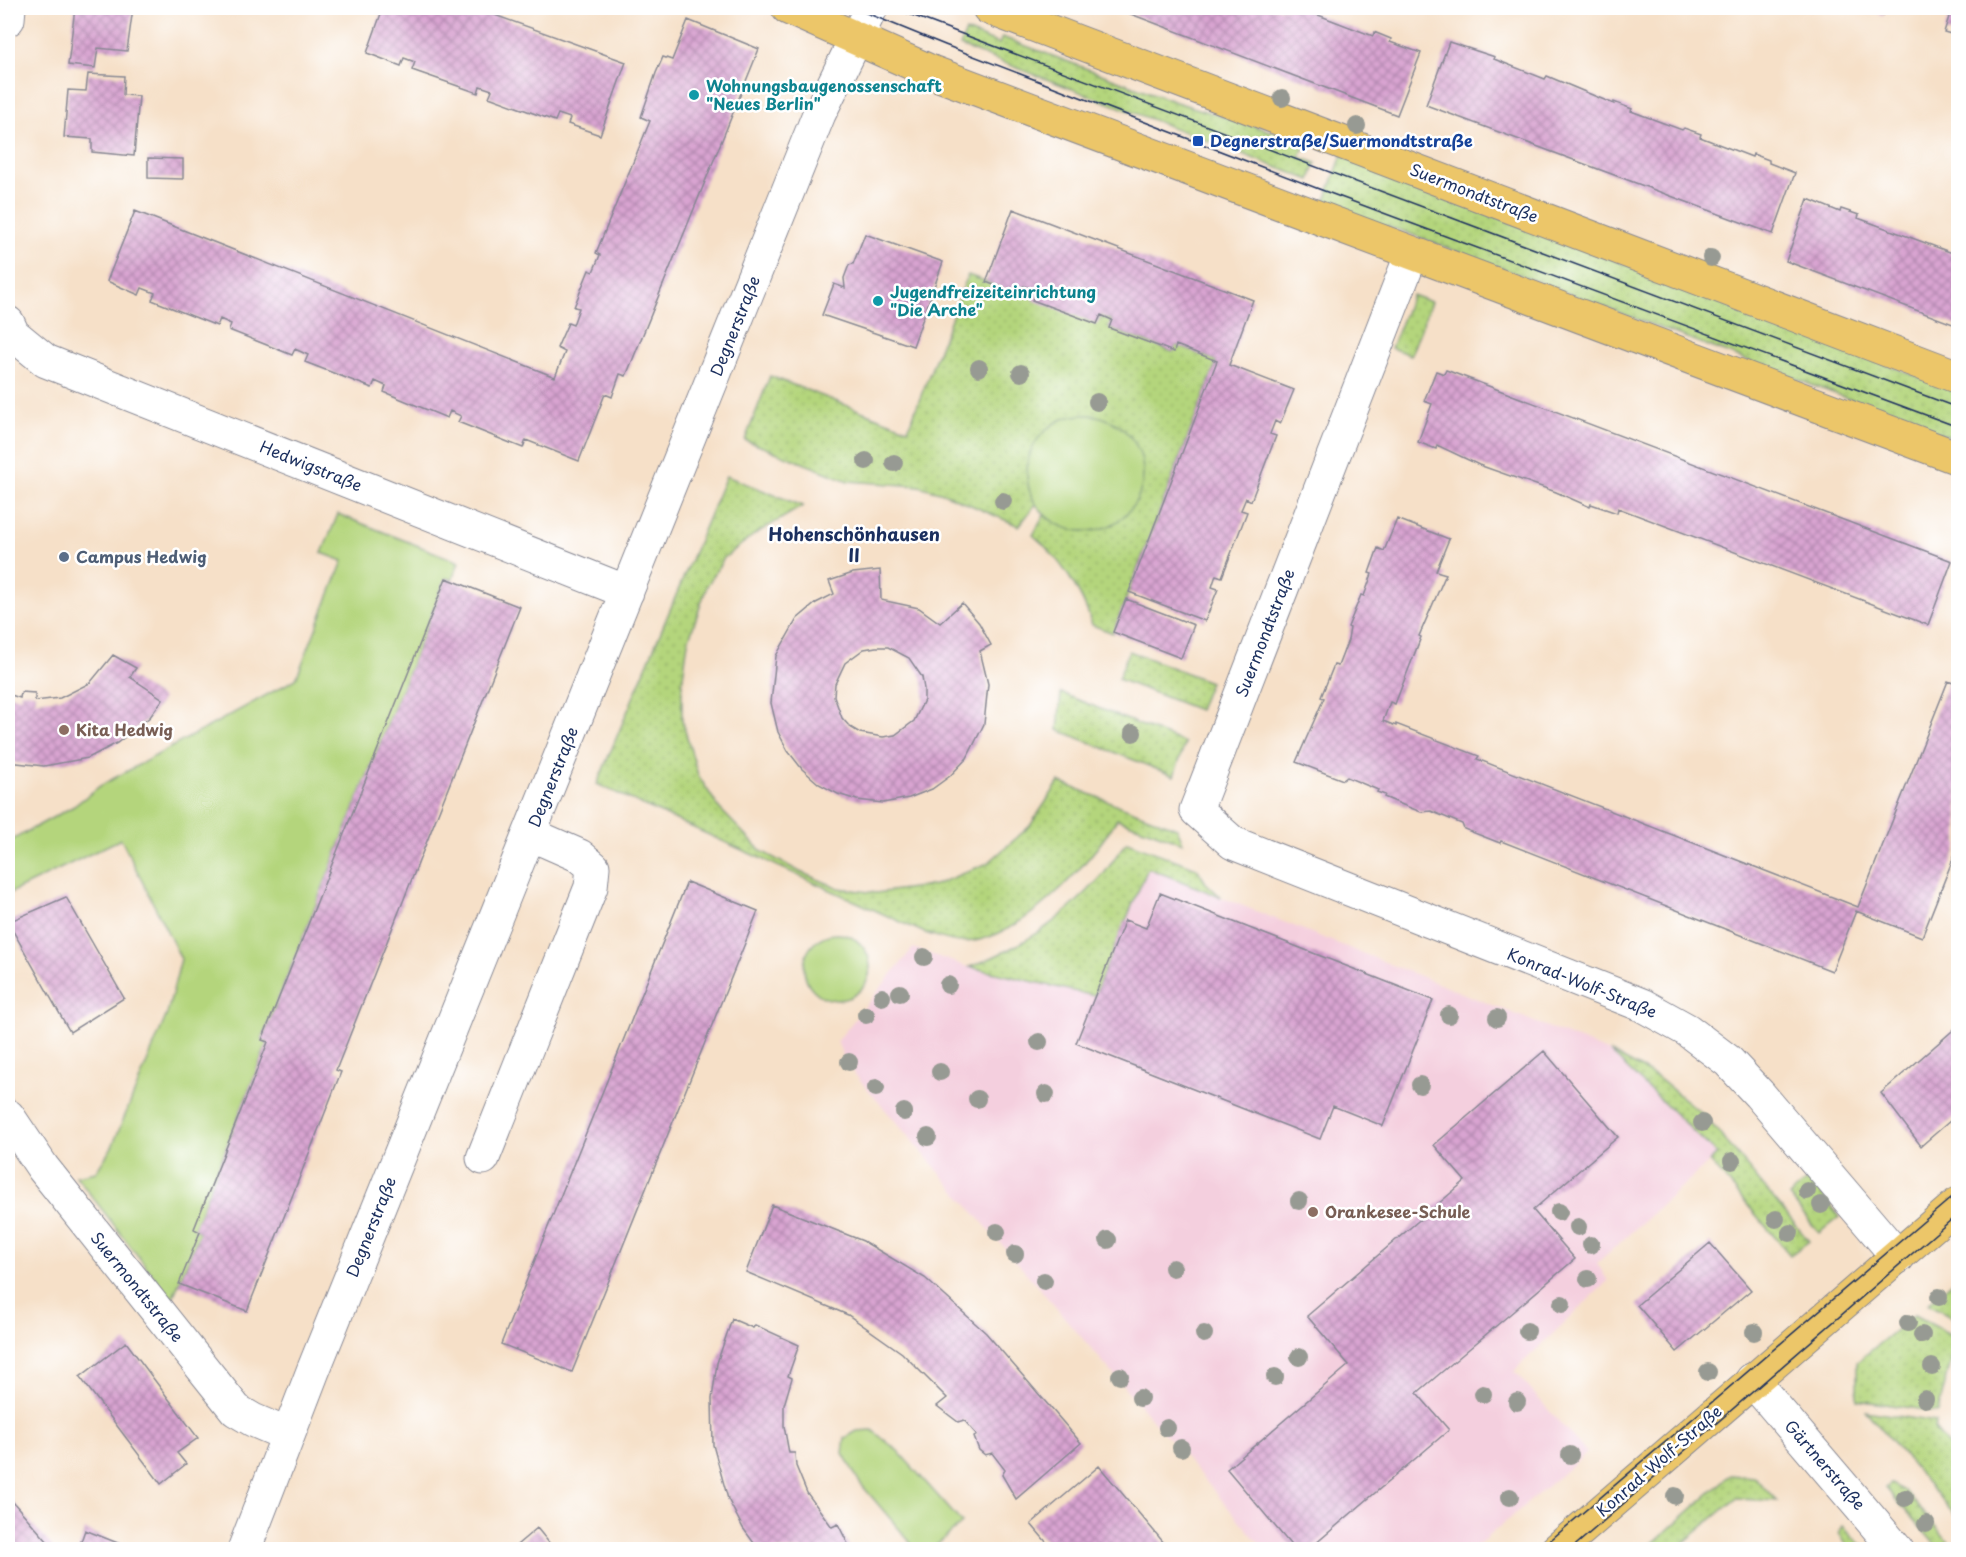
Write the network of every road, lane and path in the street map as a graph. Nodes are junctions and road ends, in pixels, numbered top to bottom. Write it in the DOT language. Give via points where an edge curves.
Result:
graph roads {
  1 [pos="9,8"];
  2 [pos="788,8"];
  3 [pos="871,8"];
  4 [pos="989,8"];
  5 [pos="8,19"];
  6 [pos="857,37"];
  7 [pos="1412,253"];
  8 [pos="8,323"];
  9 [pos="1959,377"];
  10 [pos="1959,458"];
  11 [pos="627,592"];
  12 [pos="1196,810"];
  13 [pos="530,834"];
  14 [pos="8,1116"];
  15 [pos="483,1158"];
  16 [pos="1959,1204"];
  17 [pos="1898,1257"];
  18 [pos="1752,1380"];
  19 [pos="288,1435"];
  20 [pos="244,1550"];
  21 [pos="1557,1550"];
  22 [pos="1897,1550"];
  1 -- 5 [label="street"];
  2 -- 6 [label="main road"];
  3 -- 6 [label="street, Degnerstraße"];
  4 -- 9 [label="main road, Suermondtstraße"];
  6 -- 7 [label="main road" via="934,73"];
  6 -- 11 [label="street, Degnerstraße" via="819,114"];
  7 -- 10 [label="main road"];
  7 -- 12 [label="street, Suermondtstraße"];
  8 -- 11 [label="street, Hedwigstraße" via="13,334 45,361"];
  11 -- 13 [label="street, Degnerstraße"];
  12 -- 17 [label="street, Konrad-Wolf-Straße" via="1233,843 1642,1005 1687,1030 1728,1061 1759,1094"];
  13 -- 15 [label="street" via="580,856 592,867 591,887"];
  13 -- 19 [label="street, Degnerstraße"];
  14 -- 19 [label="street, Suermondtstraße" via="43,1168 236,1410"];
  16 -- 17 [label="main road, Konrad-Wolf-Straße"];
  17 -- 18 [label="main road, Konrad-Wolf-Straße"];
  18 -- 21 [label="main road, Konrad-Wolf-Straße"];
  18 -- 22 [label="street, Gärtnerstraße"];
  19 -- 20 [label="street, Degnerstraße"];
}
